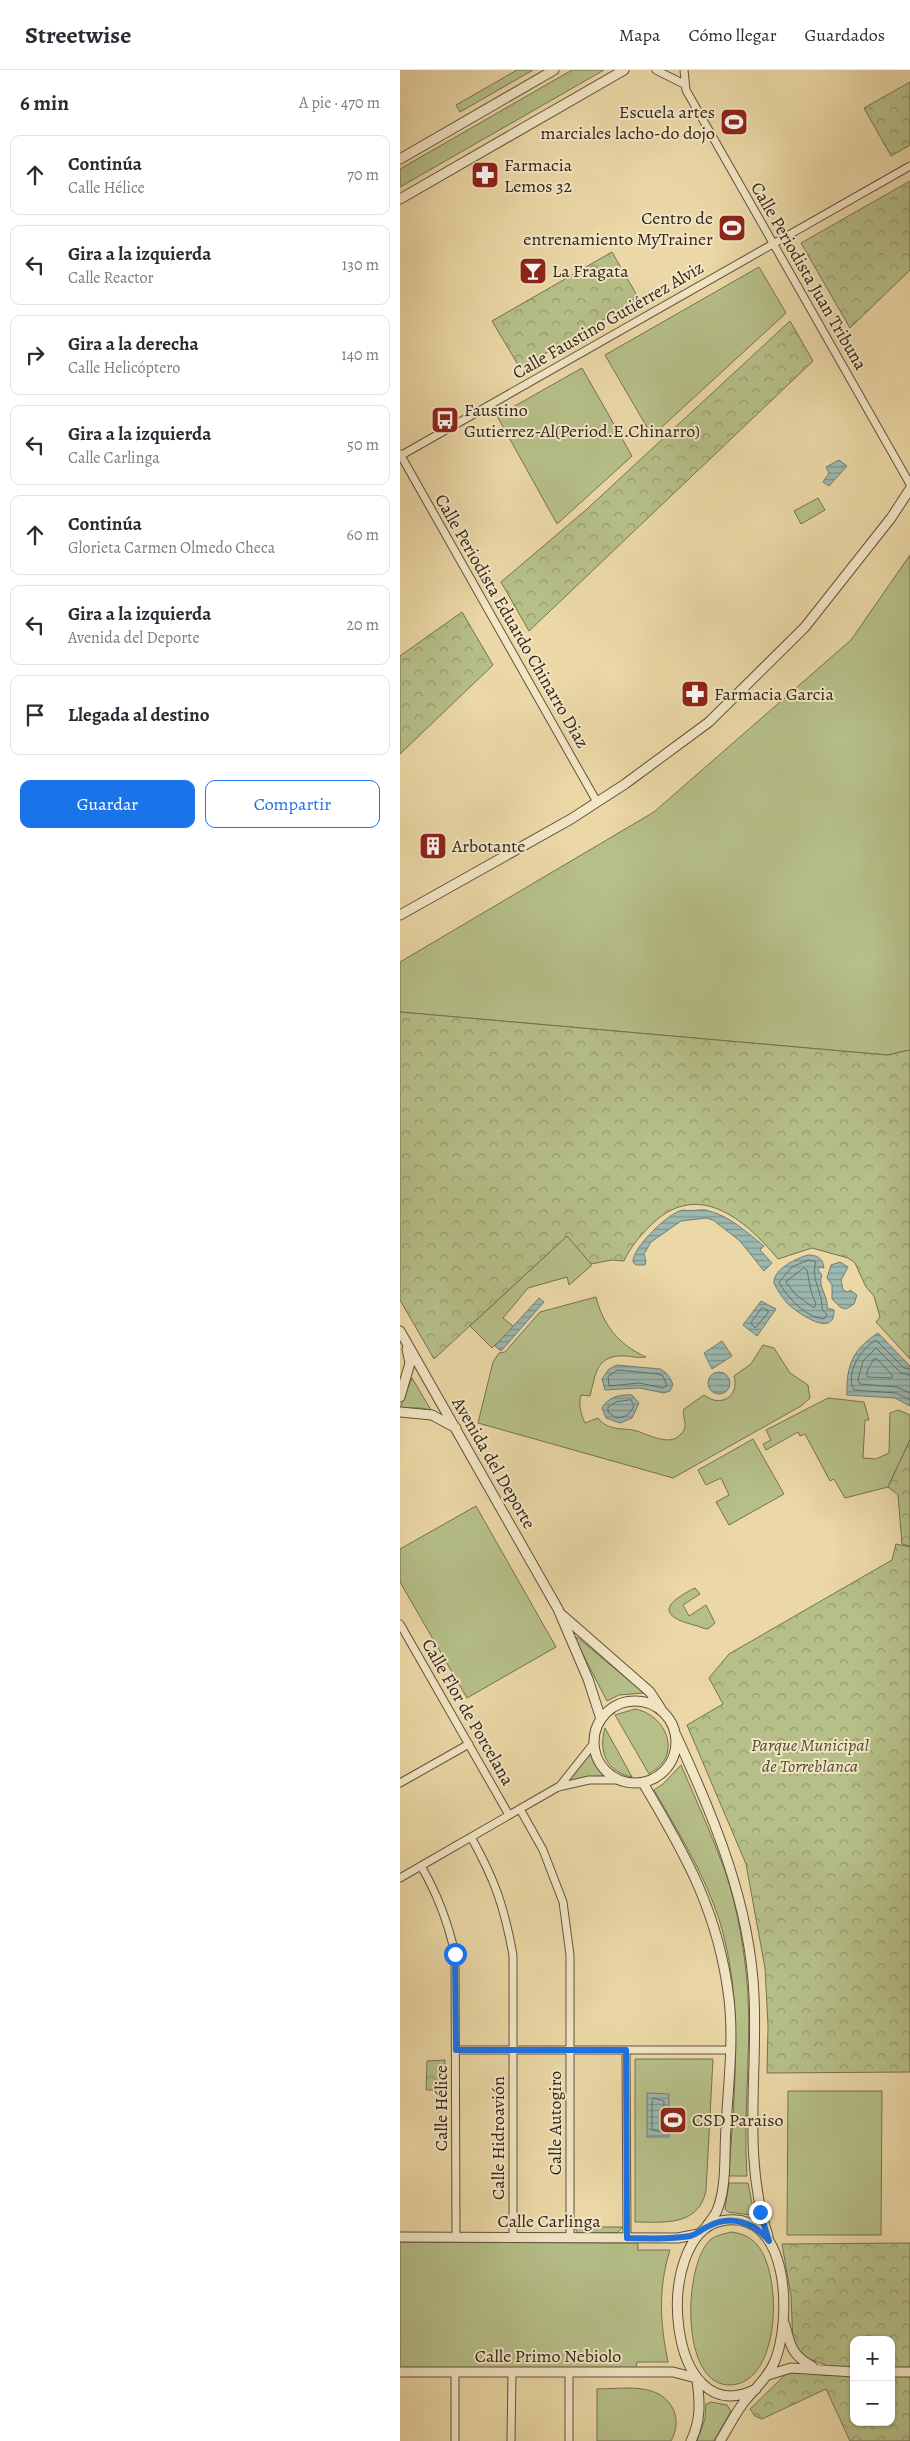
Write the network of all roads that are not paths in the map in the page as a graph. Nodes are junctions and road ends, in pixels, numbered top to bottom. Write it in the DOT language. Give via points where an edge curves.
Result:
graph roads {
  1 [pos="554,70"];
  2 [pos="624,70"];
  3 [pos="656,70"];
  4 [pos="684,70"];
  5 [pos="684,84"];
  6 [pos="400,159"];
  7 [pos="910,166"];
  8 [pos="400,199"];
  9 [pos="773,243"];
  10 [pos="400,456"];
  11 [pos="910,484"];
  12 [pos="910,489"];
  13 [pos="597,802"];
  14 [pos="400,916"];
  15 [pos="400,1331"];
  16 [pos="406,1341"];
  17 [pos="400,1397"];
  18 [pos="400,1412"];
  19 [pos="456,1428"];
  20 [pos="560,1612"];
  21 [pos="400,1624"];
  22 [pos="664,1713"];
  23 [pos="601,1719"];
  24 [pos="676,1736"];
  25 [pos="594,1743"];
  26 [pos="469,1744"];
  27 [pos="618,1780"];
  28 [pos="400,1783"];
  29 [pos="643,1783"];
  30 [pos="558,1787"];
  31 [pos="520,1809"];
  32 [pos="510,1815"];
  33 [pos="471,1837"];
  34 [pos="421,1866"];
  35 [pos="400,1878"];
  36 [pos="456,2050"];
  37 [pos="513,2050"];
  38 [pos="570,2050"];
  39 [pos="626,2050"];
  40 [pos="730,2050"];
  41 [pos="706,2227"];
  42 [pos="698,2234"];
  43 [pos="400,2237"];
  44 [pos="456,2237"];
  45 [pos="513,2238"];
  46 [pos="570,2238"];
  47 [pos="627,2238"];
  48 [pos="769,2241"];
  49 [pos="784,2319"];
  50 [pos="816,2369"];
  51 [pos="400,2372"];
  52 [pos="455,2372"];
  53 [pos="512,2372"];
  54 [pos="569,2372"];
  55 [pos="850,2372"];
  56 [pos="895,2372"];
  57 [pos="910,2372"];
  58 [pos="768,2375"];
  59 [pos="696,2379"];
  60 [pos="756,2389"];
  61 [pos="455,2441"];
  62 [pos="511,2441"];
  63 [pos="569,2441"];
  64 [pos="691,2441"];
  65 [pos="720,2441"];
  1 -- 6 [label="street"];
  2 -- 8 [label="street"];
  3 -- 5 [label="street"];
  4 -- 5 [label="street"];
  5 -- 9 [label="street, Calle Periodista Juan Tribuna"];
  7 -- 9 [label="street, Calle Faustino Gutiérrez Alviz"];
  9 -- 10 [label="street, Calle Faustino Gutiérrez Alviz"];
  9 -- 11 [label="street, Calle Periodista Juan Tribuna"];
  10 -- 13 [label="street, Calle Periodista Eduardo Chinarro Diaz"];
  12 -- 13 [label="street" via="805,627 709,722"];
  13 -- 14 [label="street"];
  15 -- 16 [label="street, Avenida del Deporte"];
  16 -- 17 [label="street" via="410,1362"];
  16 -- 19 [label="street, Avenida del Deporte"];
  18 -- 19 [label="street" via="432,1415"];
  19 -- 20 [label="street, Avenida del Deporte"];
  20 -- 22 [label="street, Avenida del Deporte" via="650,1692"];
  20 -- 23 [label="street, Avenida del Deporte"];
  21 -- 26 [label="street, Calle Flor de Porcelana"];
  22 -- 23 [label="street" via="652,1705 632,1701 613,1708"];
  22 -- 24 [label="street"];
  23 -- 25 [label="street"];
  24 -- 29 [label="street" via="676,1748 669,1766"];
  24 -- 48 [label="street" via="730,1863 746,1931 754,1993 756,2049 751,2145 760,2212"];
  25 -- 27 [label="street" via="601,1765"];
  25 -- 30 [label="street"];
  26 -- 28 [label="street"];
  26 -- 32 [label="street, Calle Flor de Porcelana"];
  27 -- 29 [label="street"];
  27 -- 30 [label="street" via="589,1780"];
  29 -- 40 [label="street" via="681,1846 714,1921 730,2001"];
  30 -- 31 [label="street"];
  31 -- 32 [label="street"];
  31 -- 38 [label="street, Calle Autogiro" via="543,1850 563,1902 570,1955"];
  32 -- 33 [label="street"];
  33 -- 34 [label="street"];
  33 -- 37 [label="street, Calle Hidroavión" via="491,1872 505,1910 514,1955"];
  34 -- 35 [label="street"];
  34 -- 36 [label="street, Calle Hélice" via="437,1894 455,1954"];
  36 -- 37 [label="street"];
  36 -- 44 [label="street, Calle Hélice"];
  37 -- 38 [label="street"];
  37 -- 45 [label="street, Calle Hidroavión"];
  38 -- 39 [label="street"];
  38 -- 46 [label="street, Calle Autogiro"];
  39 -- 40 [label="street"];
  39 -- 47 [label="street"];
  40 -- 41 [label="street" via="719,2207"];
  41 -- 42 [label="street"];
  41 -- 48 [label="street" via="720,2222 742,2222 753,2226"];
  42 -- 47 [label="street, Calle Carlinga" via="678,2238"];
  42 -- 59 [label="street" via="691,2243 682,2273 678,2312 684,2349"];
  43 -- 44 [label="street, Calle Carlinga"];
  44 -- 45 [label="street, Calle Carlinga"];
  45 -- 46 [label="street, Calle Carlinga"];
  46 -- 47 [label="street, Calle Carlinga"];
  48 -- 49 [label="street" via="780,2269"];
  49 -- 50 [label="street" via="790,2347 797,2358"];
  49 -- 58 [label="street" via="778,2351"];
  50 -- 55 [label="street"];
  50 -- 58 [label="street" via="791,2368"];
  51 -- 52 [label="street, Calle Primo Nebiolo"];
  52 -- 53 [label="street, Calle Primo Nebiolo"];
  52 -- 61 [label="street"];
  53 -- 54 [label="street, Calle Primo Nebiolo"];
  53 -- 62 [label="street"];
  54 -- 59 [label="street, Calle Primo Nebiolo" via="673,2372"];
  54 -- 63 [label="street"];
  56 -- 57 [label="street"];
  58 -- 60 [label="street"];
  59 -- 60 [label="street" via="705,2388 725,2396 736,2397"];
  59 -- 64 [label="street" via="700,2405 698,2426"];
  60 -- 65 [label="street"];
}
